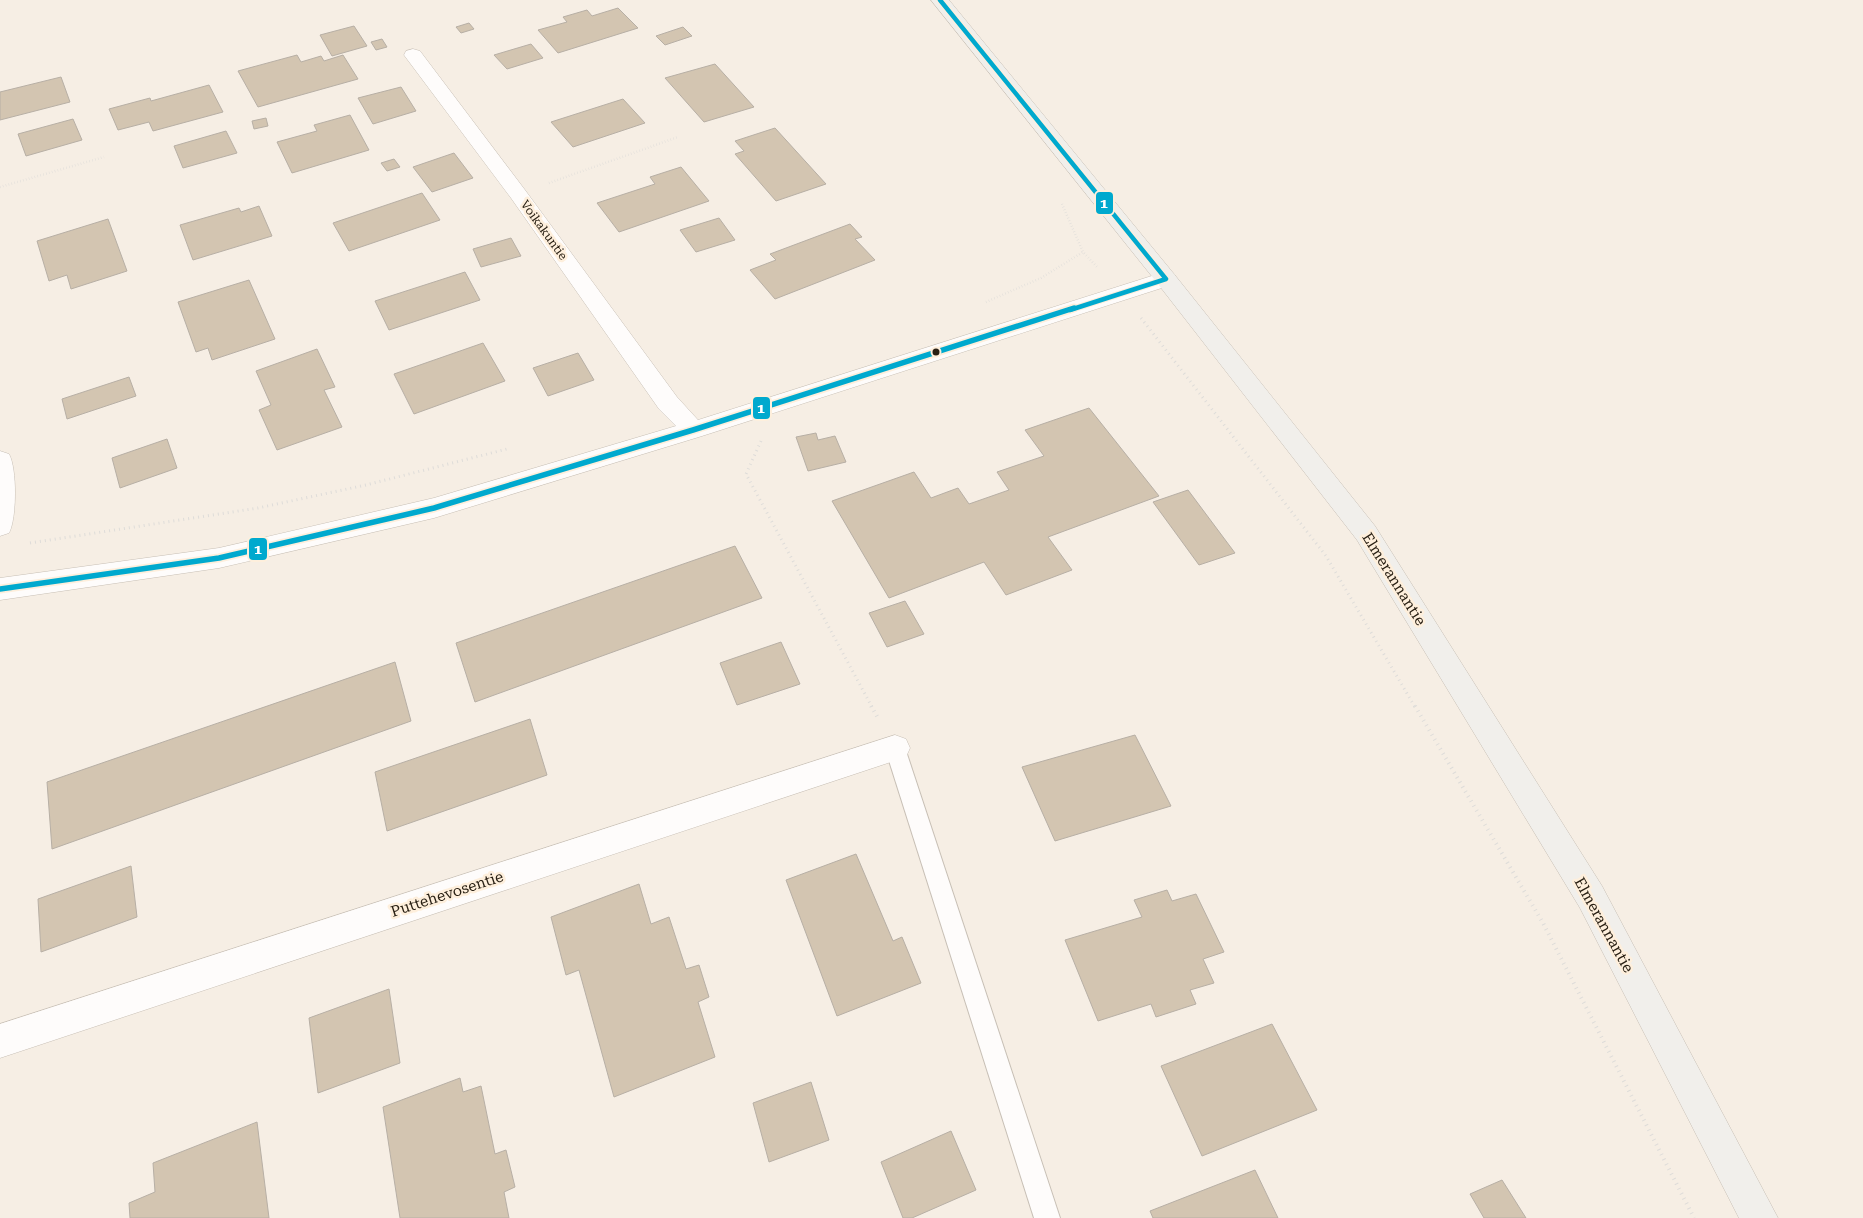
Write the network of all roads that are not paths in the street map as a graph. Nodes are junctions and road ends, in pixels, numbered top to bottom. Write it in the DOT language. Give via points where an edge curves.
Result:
graph roads {
  1 [pos="940,0"];
  2 [pos="413,55"];
  3 [pos="1166,279"];
  4 [pos="692,430"];
  5 [pos="0,460"];
  6 [pos="0,526"];
  7 [pos="0,589"];
  8 [pos="895,748"];
  9 [pos="0,1041"];
  10 [pos="1047,1218"];
  11 [pos="1759,1218"];
  1 -- 3 [label="street, Elmerannantie"];
  2 -- 4 [label="street, Voikakuntie" via="518,194 668,403"];
  3 -- 4 [label="street"];
  3 -- 11 [label="street, Elmerannantie" via="1366,533 1591,897"];
  4 -- 7 [label="street" via="434,508 219,558"];
  5 -- 6 [label="street"];
  8 -- 9 [label="street, Puttehevosentie"];
  8 -- 10 [label="lane"];
}
